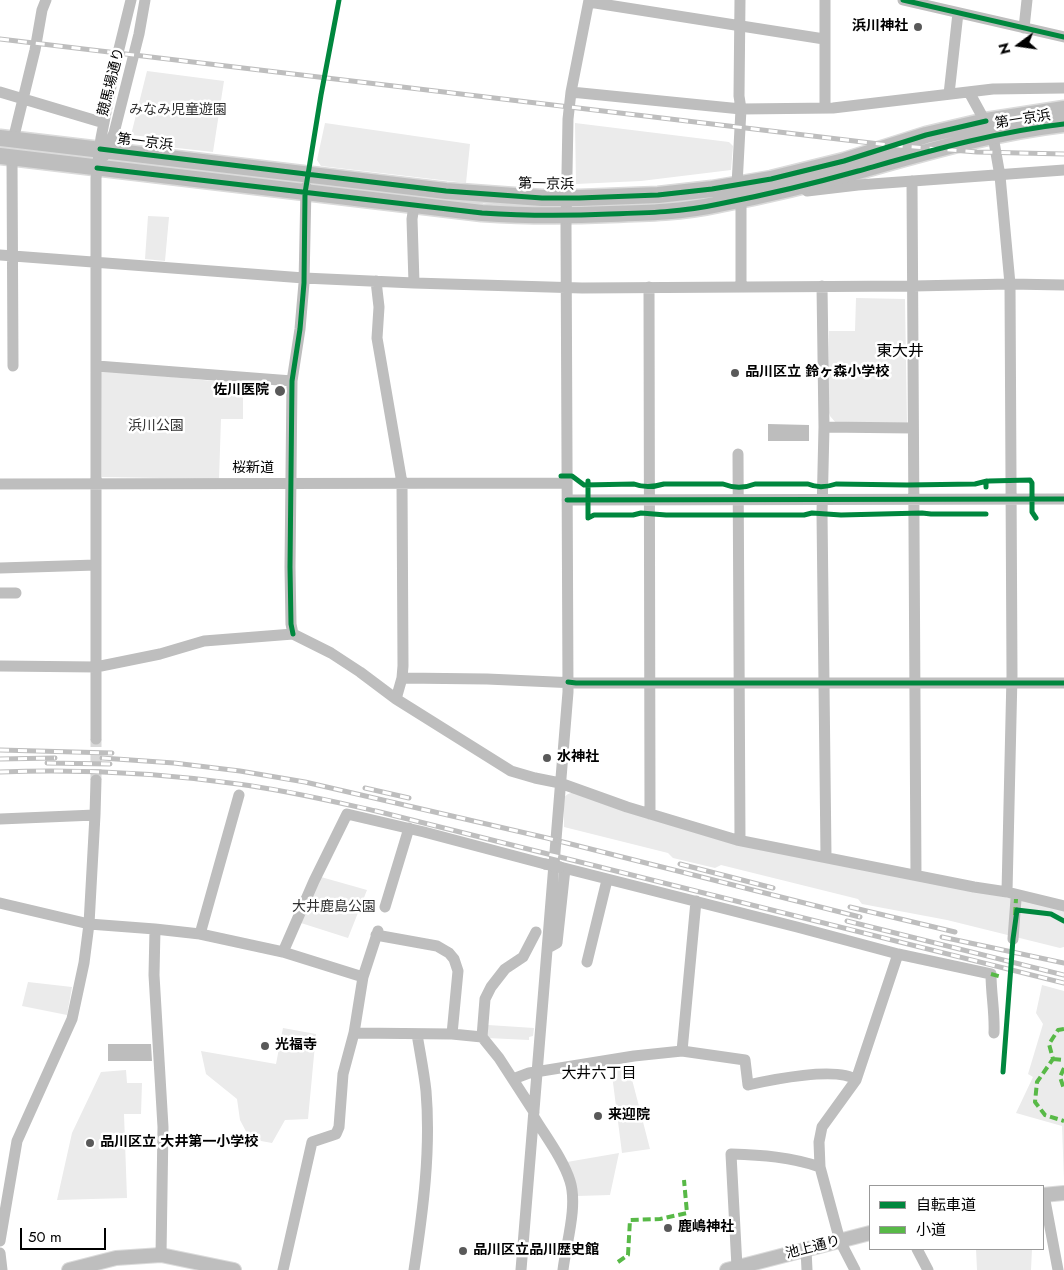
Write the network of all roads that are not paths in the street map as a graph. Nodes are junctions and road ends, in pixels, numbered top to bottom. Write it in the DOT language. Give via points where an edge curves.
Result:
graph roads {
  1 [pos="46,0"];
  2 [pos="131,0"];
  3 [pos="145,0"];
  4 [pos="740,0"];
  5 [pos="825,0"];
  6 [pos="903,0"];
  7 [pos="1027,0"];
  8 [pos="589,1"];
  9 [pos="958,13"];
  10 [pos="739,25"];
  11 [pos="1024,28"];
  12 [pos="1064,37"];
  13 [pos="824,39"];
  14 [pos="1064,88"];
  15 [pos="0,92"];
  16 [pos="571,92"];
  17 [pos="969,92"];
  18 [pos="949,94"];
  19 [pos="23,99"];
  20 [pos="825,108"];
  21 [pos="1064,109"];
  22 [pos="741,110"];
  23 [pos="104,123"];
  24 [pos="1064,124"];
  25 [pos="990,128"];
  26 [pos="6,139"];
  27 [pos="104,150"];
  28 [pos="6,157"];
  29 [pos="97,168"];
  30 [pos="1064,170"];
  31 [pos="308,175"];
  32 [pos="1000,176"];
  33 [pos="912,182"];
  34 [pos="739,192"];
  35 [pos="305,193"];
  36 [pos="763,195"];
  37 [pos="567,198"];
  38 [pos="414,206"];
  39 [pos="566,216"];
  40 [pos="0,254"];
  41 [pos="12,256"];
  42 [pos="96,263"];
  43 [pos="304,278"];
  44 [pos="376,281"];
  45 [pos="414,283"];
  46 [pos="1010,284"];
  47 [pos="1064,285"];
  48 [pos="822,286"];
  49 [pos="913,286"];
  50 [pos="566,287"];
  51 [pos="649,287"];
  52 [pos="741,287"];
  53 [pos="13,366"];
  54 [pos="96,366"];
  55 [pos="292,380"];
  56 [pos="824,427"];
  57 [pos="914,428"];
  58 [pos="738,454"];
  59 [pos="402,483"];
  60 [pos="0,484"];
  61 [pos="96,484"];
  62 [pos="291,484"];
  63 [pos="567,484"];
  64 [pos="822,499"];
  65 [pos="914,499"];
  66 [pos="1011,499"];
  67 [pos="1064,499"];
  68 [pos="567,500"];
  69 [pos="651,500"];
  70 [pos="738,500"];
  71 [pos="96,565"];
  72 [pos="0,568"];
  73 [pos="0,593"];
  74 [pos="16,593"];
  75 [pos="293,634"];
  76 [pos="0,666"];
  77 [pos="96,666"];
  78 [pos="402,678"];
  79 [pos="568,682"];
  80 [pos="1012,682"];
  81 [pos="1064,682"];
  82 [pos="650,683"];
  83 [pos="740,683"];
  84 [pos="824,683"];
  85 [pos="915,683"];
  86 [pos="396,699"];
  87 [pos="96,739"];
  88 [pos="96,780"];
  89 [pos="560,783"];
  90 [pos="239,794"];
  91 [pos="650,814"];
  92 [pos="96,816"];
  93 [pos="0,819"];
  94 [pos="408,828"];
  95 [pos="740,840"];
  96 [pos="826,856"];
  97 [pos="562,868"];
  98 [pos="916,875"];
  99 [pos="607,880"];
  100 [pos="1011,895"];
  101 [pos="696,901"];
  102 [pos="0,903"];
  103 [pos="1064,906"];
  104 [pos="385,907"];
  105 [pos="90,924"];
  106 [pos="155,929"];
  107 [pos="536,932"];
  108 [pos="200,934"];
  109 [pos="1013,940"];
  110 [pos="548,948"];
  111 [pos="283,952"];
  112 [pos="898,954"];
  113 [pos="587,962"];
  114 [pos="363,977"];
  115 [pos="354,1033"];
  116 [pos="994,1033"];
  117 [pos="417,1034"];
  118 [pos="452,1034"];
  119 [pos="482,1037"];
  120 [pos="682,1051"];
  121 [pos="537,1072"];
  122 [pos="513,1079"];
  123 [pos="856,1080"];
  124 [pos="534,1115"];
  125 [pos="820,1166"];
  126 [pos="1064,1193"];
  127 [pos="1044,1195"];
  128 [pos="1044,1200"];
  129 [pos="869,1233"];
  130 [pos="0,1241"];
  131 [pos="840,1241"];
  132 [pos="806,1249"];
  133 [pos="918,1250"];
  134 [pos="0,1253"];
  135 [pos="162,1255"];
  136 [pos="741,1268"];
  137 [pos="2,1270"];
  138 [pos="69,1270"];
  139 [pos="234,1270"];
  140 [pos="282,1270"];
  141 [pos="414,1270"];
  142 [pos="521,1270"];
  143 [pos="562,1270"];
  144 [pos="807,1270"];
  145 [pos="855,1270"];
  146 [pos="928,1270"];
  147 [pos="1058,1270"];
  1 -- 19 [label="street"];
  2 -- 23 [label="street, 競馬場通り"];
  3 -- 27 [label="street, 競馬場通り" via="114,133"];
  4 -- 10 [label="street"];
  5 -- 13 [label="street"];
  6 -- 9 [label="street"];
  7 -- 11 [label="street"];
  8 -- 10 [label="street"];
  8 -- 16 [label="street"];
  9 -- 11 [label="street"];
  9 -- 18 [label="street"];
  10 -- 13 [label="street"];
  10 -- 22 [label="street"];
  11 -- 12 [label="street"];
  13 -- 20 [label="street"];
  14 -- 17 [label="street"];
  15 -- 19 [label="street"];
  16 -- 22 [label="street"];
  16 -- 37 [label="street"];
  17 -- 18 [label="street"];
  17 -- 25 [label="street"];
  18 -- 20 [label="street"];
  19 -- 23 [label="street"];
  19 -- 26 [label="street"];
  20 -- 22 [label="street"];
  21 -- 25 [label="highway, 第一京浜"];
  22 -- 34 [label="street"];
  23 -- 27 [label="street, 競馬場通り"];
  24 -- 25 [label="highway, 第一京浜"];
  25 -- 32 [label="street"];
  25 -- 34 [label="highway, 第一京浜" via="926,135"];
  25 -- 36 [label="highway, 第一京浜" via="858,171"];
  26 -- 27 [label="highway, 第一京浜"];
  27 -- 29 [label="street"];
  27 -- 31 [label="highway, 第一京浜"];
  28 -- 29 [label="highway, 第一京浜"];
  28 -- 41 [label="street"];
  29 -- 35 [label="highway, 第一京浜"];
  29 -- 42 [label="street"];
  30 -- 32 [label="street"];
  31 -- 35 [label="street"];
  31 -- 37 [label="highway, 第一京浜" via="454,192"];
  32 -- 33 [label="street"];
  32 -- 46 [label="street"];
  33 -- 36 [label="street"];
  33 -- 49 [label="street"];
  34 -- 36 [label="highway, 第一京浜"];
  34 -- 37 [label="highway, 第一京浜"];
  34 -- 39 [label="highway, 第一京浜" via="687,210"];
  34 -- 52 [label="street"];
  35 -- 38 [label="highway, 第一京浜"];
  35 -- 43 [label="street"];
  37 -- 39 [label="street"];
  38 -- 39 [label="highway, 第一京浜" via="482,214"];
  38 -- 45 [label="street"];
  39 -- 50 [label="street"];
  40 -- 41 [label="street"];
  41 -- 42 [label="street"];
  41 -- 53 [label="street"];
  42 -- 43 [label="street"];
  42 -- 54 [label="street"];
  43 -- 44 [label="street"];
  43 -- 55 [label="street"];
  44 -- 45 [label="street"];
  44 -- 59 [label="street" via="379,307 377,338"];
  45 -- 50 [label="street"];
  46 -- 47 [label="street"];
  46 -- 49 [label="street"];
  46 -- 66 [label="street"];
  48 -- 49 [label="street"];
  48 -- 52 [label="street"];
  48 -- 56 [label="street"];
  49 -- 57 [label="street"];
  50 -- 51 [label="street"];
  50 -- 63 [label="street"];
  51 -- 52 [label="street"];
  51 -- 69 [label="street"];
  54 -- 55 [label="street"];
  54 -- 61 [label="street"];
  55 -- 62 [label="street"];
  56 -- 57 [label="street"];
  56 -- 64 [label="street"];
  57 -- 65 [label="street"];
  58 -- 70 [label="street"];
  59 -- 62 [label="street, 桜新道"];
  59 -- 63 [label="street, 桜新道"];
  59 -- 78 [label="street"];
  60 -- 61 [label="street, 桜新道"];
  61 -- 62 [label="street, 桜新道"];
  61 -- 71 [label="street"];
  62 -- 75 [label="street"];
  63 -- 68 [label="street"];
  64 -- 65 [label="street"];
  64 -- 70 [label="street"];
  64 -- 84 [label="street"];
  65 -- 66 [label="street"];
  65 -- 85 [label="street"];
  66 -- 67 [label="street"];
  66 -- 80 [label="street"];
  68 -- 69 [label="street"];
  68 -- 79 [label="street"];
  69 -- 70 [label="street"];
  69 -- 82 [label="street"];
  70 -- 83 [label="street"];
  71 -- 72 [label="street"];
  71 -- 77 [label="street"];
  73 -- 74 [label="street"];
  75 -- 77 [label="street" via="204,641 160,654"];
  75 -- 86 [label="street" via="331,653"];
  76 -- 77 [label="street"];
  77 -- 87 [label="street"];
  78 -- 79 [label="street"];
  78 -- 86 [label="street"];
  79 -- 82 [label="street"];
  79 -- 89 [label="street"];
  80 -- 81 [label="street"];
  80 -- 85 [label="street"];
  80 -- 100 [label="street"];
  82 -- 83 [label="street"];
  82 -- 91 [label="street"];
  83 -- 84 [label="street"];
  83 -- 95 [label="street"];
  84 -- 85 [label="street"];
  84 -- 96 [label="street"];
  85 -- 98 [label="street"];
  86 -- 89 [label="street" via="511,771"];
  88 -- 92 [label="street"];
  89 -- 91 [label="street"];
  89 -- 110 [label="street"];
  90 -- 108 [label="street"];
  91 -- 95 [label="street"];
  92 -- 93 [label="street"];
  92 -- 105 [label="street"];
  94 -- 97 [label="street, bridge"];
  94 -- 104 [label="street"];
  94 -- 111 [label="street" via="347,814"];
  95 -- 96 [label="street"];
  96 -- 98 [label="street"];
  97 -- 99 [label="street"];
  97 -- 110 [label="street" via="558,943"];
  98 -- 100 [label="street"];
  99 -- 101 [label="street"];
  99 -- 113 [label="street"];
  100 -- 103 [label="street"];
  100 -- 109 [label="street"];
  101 -- 112 [label="street"];
  101 -- 120 [label="street"];
  102 -- 105 [label="street"];
  105 -- 106 [label="street"];
  105 -- 130 [label="street" via="72,1019 16,1141"];
  106 -- 108 [label="street"];
  106 -- 135 [label="street" via="154,974 163,1128"];
  107 -- 119 [label="street" via="523,957 505,969 485,999"];
  108 -- 111 [label="street"];
  110 -- 121 [label="street"];
  111 -- 114 [label="street"];
  112 -- 116 [label="street" via="991,974"];
  112 -- 123 [label="street"];
  114 -- 115 [label="street"];
  114 -- 118 [label="street" via="377,933 438,946 449,952 458,971"];
  115 -- 117 [label="street"];
  115 -- 140 [label="street" via="343,1074 339,1127 336,1134 312,1142"];
  117 -- 118 [label="street"];
  117 -- 141 [label="street" via="426,1090 427,1156"];
  118 -- 119 [label="street"];
  119 -- 122 [label="street"];
  120 -- 121 [label="street"];
  120 -- 123 [label="street" via="745,1060 748,1085 796,1075 842,1075"];
  121 -- 122 [label="street"];
  121 -- 124 [label="street"];
  122 -- 124 [label="street"];
  123 -- 125 [label="street" via="822,1127"];
  124 -- 142 [label="street"];
  124 -- 143 [label="street" via="570,1182 572,1210"];
  125 -- 131 [label="street"];
  125 -- 136 [label="street" via="762,1155 731,1154"];
  126 -- 127 [label="main road"];
  128 -- 147 [label="street"];
  129 -- 131 [label="main road, 池上通り"];
  131 -- 132 [label="main road, 池上通り"];
  131 -- 145 [label="street"];
  132 -- 136 [label="main road, 池上通り"];
  132 -- 144 [label="street"];
  133 -- 146 [label="street"];
  134 -- 137 [label="street"];
  135 -- 138 [label="main road" via="116,1258"];
  135 -- 139 [label="main road"];
}
